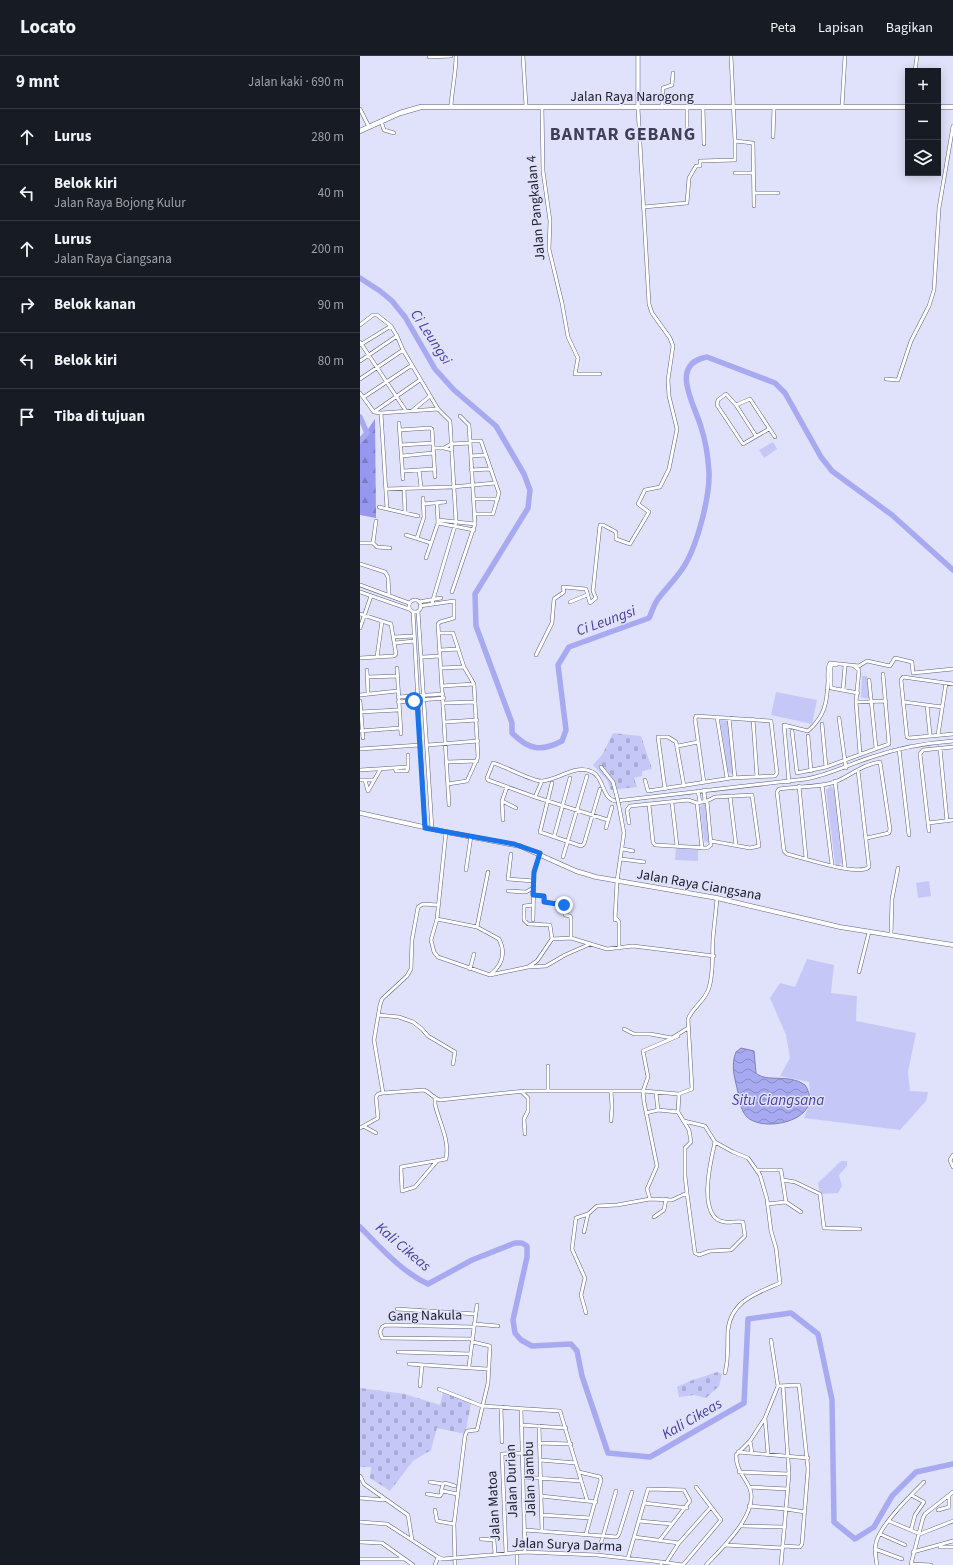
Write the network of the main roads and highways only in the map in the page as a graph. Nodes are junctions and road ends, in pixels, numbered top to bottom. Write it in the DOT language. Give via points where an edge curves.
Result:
graph roads {
  1 [pos="905,107"];
  2 [pos="941,107"];
  3 [pos="953,107"];
  4 [pos="360,131"];
  5 [pos="360,813"];
  6 [pos="953,945"];
  1 -- 4 [label="main road, Jalan Raya Narogong" via="451,106 408,110"];
  2 -- 3 [label="main road"];
  5 -- 6 [label="main road, Jalan Raya Ciangsana" via="514,844 540,853 585,875 717,898 868,932"];
}
